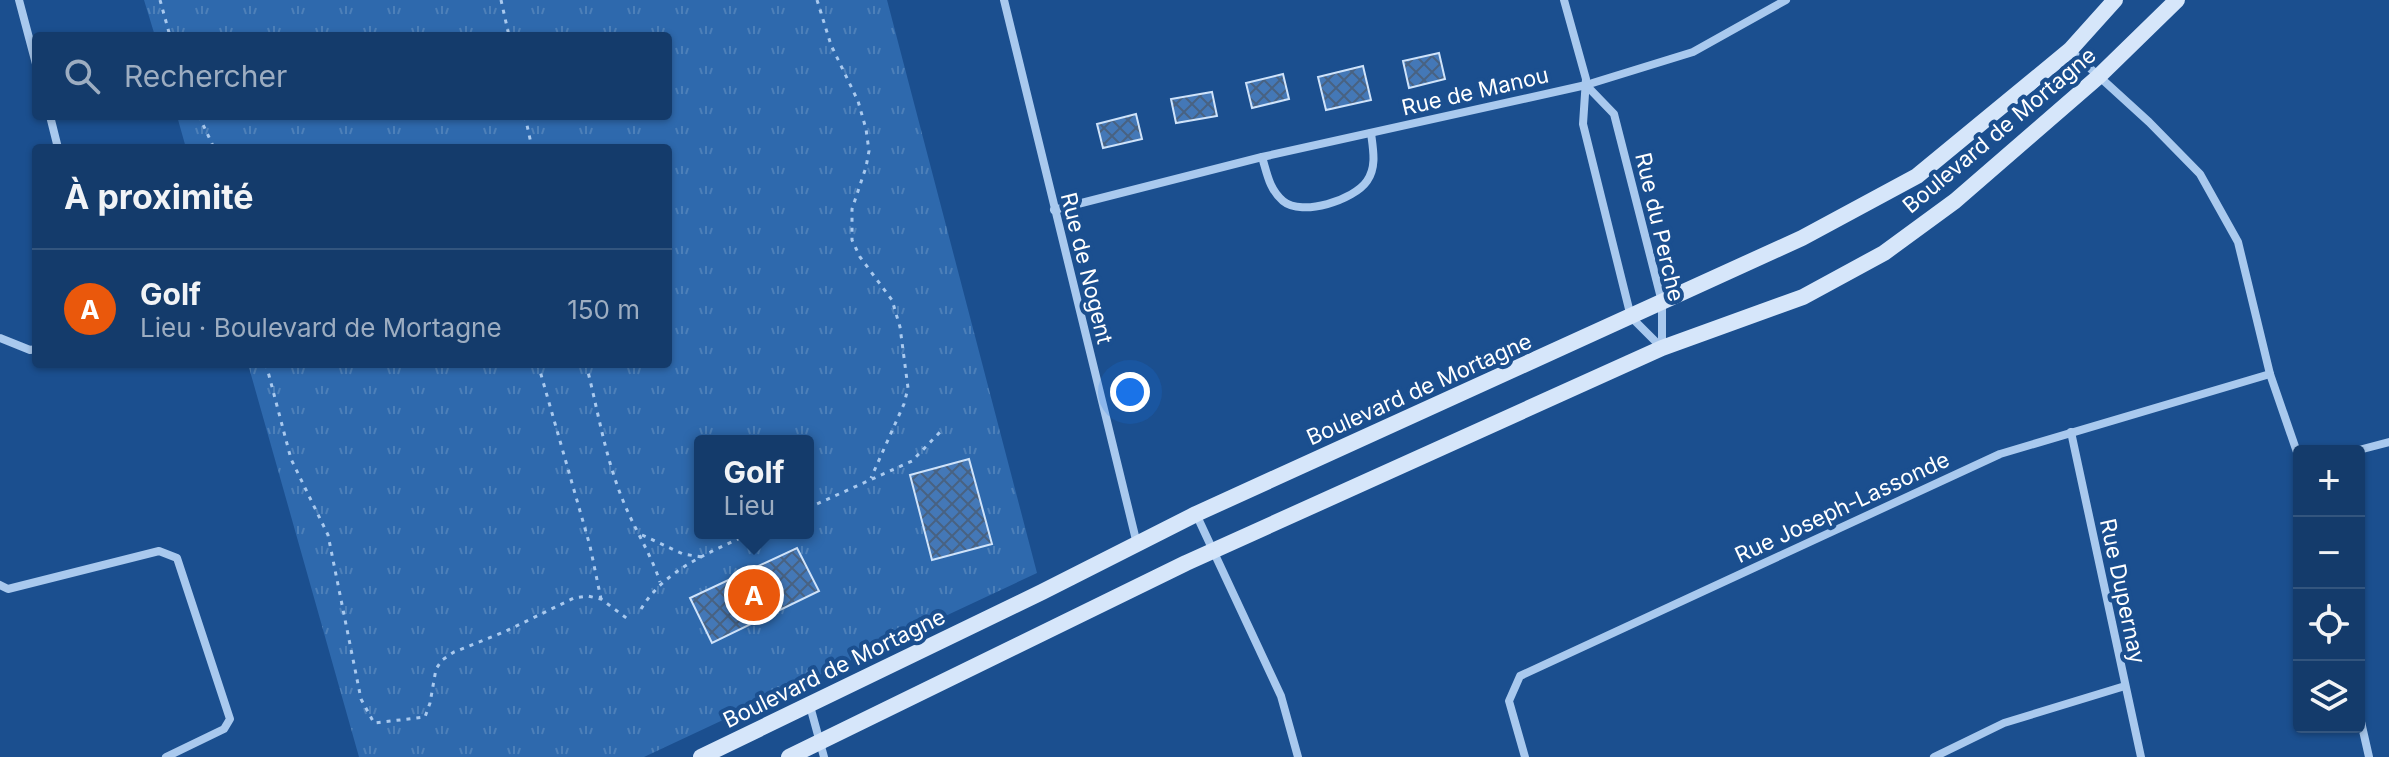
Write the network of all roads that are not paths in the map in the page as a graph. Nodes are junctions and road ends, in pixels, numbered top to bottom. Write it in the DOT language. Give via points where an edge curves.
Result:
graph roads {
  1 [pos="19,0"];
  2 [pos="1004,0"];
  3 [pos="1564,0"];
  4 [pos="1786,0"];
  5 [pos="2115,0"];
  6 [pos="2177,0"];
  7 [pos="32,49"];
  8 [pos="2070,50"];
  9 [pos="2098,77"];
  10 [pos="1586,85"];
  11 [pos="51,120"];
  12 [pos="1371,133"];
  13 [pos="57,144"];
  14 [pos="1262,157"];
  15 [pos="1054,210"];
  16 [pos="1662,302"];
  17 [pos="1631,317"];
  18 [pos="0,338"];
  19 [pos="1662,348"];
  20 [pos="32,350"];
  21 [pos="2270,374"];
  22 [pos="2071,432"];
  23 [pos="2389,442"];
  24 [pos="2295,445"];
  25 [pos="2365,448"];
  26 [pos="1196,514"];
  27 [pos="1138,545"];
  28 [pos="1213,551"];
  29 [pos="0,585"];
  30 [pos="2125,686"];
  31 [pos="810,706"];
  32 [pos="2364,733"];
  33 [pos="822,750"];
  34 [pos="166,757"];
  35 [pos="701,757"];
  36 [pos="789,757"];
  37 [pos="1298,757"];
  38 [pos="1525,757"];
  39 [pos="1934,757"];
  40 [pos="2141,757"];
  41 [pos="2369,757"];
  1 -- 7 [label="street"];
  2 -- 15 [label="street, Rue de Nogent"];
  3 -- 10 [label="street, Rue du Perche"];
  4 -- 10 [label="street, Rue de Manou" via="1693,52"];
  5 -- 8 [label="main road, Boulevard de Mortagne"];
  6 -- 9 [label="main road, Boulevard de Mortagne"];
  8 -- 9 [label="street"];
  8 -- 16 [label="main road, Boulevard de Mortagne" via="1917,176 1802,238"];
  9 -- 19 [label="main road, Boulevard de Mortagne" via="1955,201 1884,253 1803,297"];
  9 -- 21 [label="street" via="2200,174 2238,242"];
  10 -- 12 [label="street, Rue de Manou"];
  10 -- 16 [label="street, Rue du Perche" via="1614,114"];
  10 -- 17 [label="street, Rue du Perche" via="1583,124"];
  11 -- 13 [label="street"];
  12 -- 14 [label="street, Rue de Manou"];
  12 -- 14 [label="street" via="1375,157 1367,182 1343,199 1310,209 1285,203 1270,186"];
  14 -- 15 [label="street, Rue de Manou"];
  15 -- 27 [label="street, Rue de Nogent"];
  16 -- 17 [label="main road, Boulevard de Mortagne"];
  16 -- 19 [label="street, Rue du Perche"];
  17 -- 19 [label="street, Rue du Perche"];
  17 -- 26 [label="main road, Boulevard de Mortagne"];
  18 -- 20 [label="street"];
  19 -- 28 [label="main road, Boulevard de Mortagne"];
  21 -- 22 [label="street, Rue Joseph-Lassonde"];
  21 -- 24 [label="street"];
  22 -- 30 [label="street, Rue Dupernay"];
  22 -- 38 [label="street, Rue Joseph-Lassonde" via="2000,454 1520,676 1509,701"];
  23 -- 25 [label="street"];
  26 -- 27 [label="main road, Boulevard de Mortagne"];
  26 -- 28 [label="street"];
  27 -- 31 [label="main road, Boulevard de Mortagne"];
  28 -- 33 [label="main road, Boulevard de Mortagne"];
  28 -- 37 [label="street" via="1281,696"];
  29 -- 34 [label="street" via="8,589 159,551 177,558 230,719 224,729"];
  30 -- 39 [label="street" via="2004,723"];
  30 -- 40 [label="street, Rue Dupernay"];
  31 -- 33 [label="street"];
  31 -- 35 [label="main road, Boulevard de Mortagne"];
  32 -- 41 [label="street"];
  33 -- 36 [label="main road, Boulevard de Mortagne"];
}
